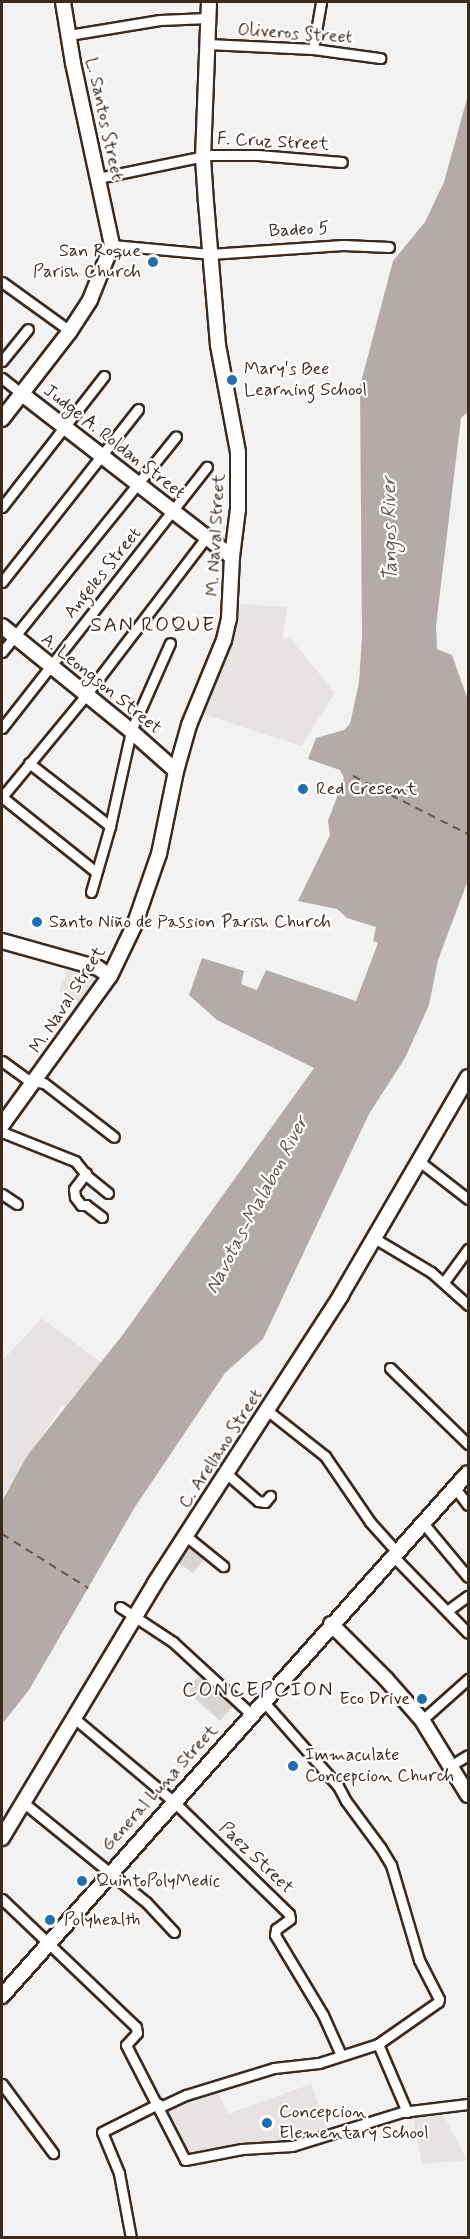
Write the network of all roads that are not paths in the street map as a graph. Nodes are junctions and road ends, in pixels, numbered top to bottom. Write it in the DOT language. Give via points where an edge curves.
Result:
graph roads {
  1 [pos="63,2"];
  2 [pos="209,2"];
  3 [pos="321,2"];
  4 [pos="208,18"];
  5 [pos="69,35"];
  6 [pos="207,44"];
  7 [pos="313,49"];
  8 [pos="380,58"];
  9 [pos="203,158"];
  10 [pos="342,162"];
  11 [pos="98,178"];
  12 [pos="112,245"];
  13 [pos="389,247"];
  14 [pos="210,254"];
  15 [pos="2,282"];
  16 [pos="28,328"];
  17 [pos="70,331"];
  18 [pos="2,361"];
  19 [pos="104,376"];
  20 [pos="2,378"];
  21 [pos="22,394"];
  22 [pos="138,409"];
  23 [pos="2,419"];
  24 [pos="65,427"];
  25 [pos="176,436"];
  26 [pos="102,456"];
  27 [pos="207,467"];
  28 [pos="138,483"];
  29 [pos="2,507"];
  30 [pos="174,510"];
  31 [pos="207,536"];
  32 [pos="232,557"];
  33 [pos="2,582"];
  34 [pos="2,626"];
  35 [pos="14,636"];
  36 [pos="170,643"];
  37 [pos="2,652"];
  38 [pos="50,666"];
  39 [pos="86,695"];
  40 [pos="2,728"];
  41 [pos="131,731"];
  42 [pos="28,763"];
  43 [pos="176,771"];
  44 [pos="2,797"];
  45 [pos="110,826"];
  46 [pos="96,872"];
  47 [pos="91,892"];
  48 [pos="2,941"];
  49 [pos="110,976"];
  50 [pos="2,1061"];
  51 [pos="468,1077"];
  52 [pos="35,1082"];
  53 [pos="6,1109"];
  54 [pos="2,1125"];
  55 [pos="2,1132"];
  56 [pos="114,1137"];
  57 [pos="419,1161"];
  58 [pos="86,1173"];
  59 [pos="108,1193"];
  60 [pos="2,1194"];
  61 [pos="468,1199"];
  62 [pos="17,1204"];
  63 [pos="102,1216"];
  64 [pos="374,1238"];
  65 [pos="468,1249"];
  66 [pos="444,1282"];
  67 [pos="468,1305"];
  68 [pos="390,1368"];
  69 [pos="268,1411"];
  70 [pos="468,1444"];
  71 [pos="468,1473"];
  72 [pos="226,1474"];
  73 [pos="455,1488"];
  74 [pos="270,1496"];
  75 [pos="468,1505"];
  76 [pos="423,1523"];
  77 [pos="186,1536"];
  78 [pos="395,1554"];
  79 [pos="223,1566"];
  80 [pos="468,1577"];
  81 [pos="468,1596"];
  82 [pos="120,1607"];
  83 [pos="447,1611"];
  84 [pos="135,1616"];
  85 [pos="331,1624"];
  86 [pos="468,1633"];
  87 [pos="467,1684"];
  88 [pos="263,1701"];
  89 [pos="251,1714"];
  90 [pos="74,1718"];
  91 [pos="422,1720"];
  92 [pos="468,1755"];
  93 [pos="450,1766"];
  94 [pos="468,1795"];
  95 [pos="173,1801"];
  96 [pos="24,1803"];
  97 [pos="2,1838"];
  98 [pos="111,1872"];
  99 [pos="2,1899"];
  100 [pos="174,1932"];
  101 [pos="48,1941"];
  102 [pos="2,1996"];
  103 [pos="378,2044"];
  104 [pos="341,2055"];
  105 [pos="2,2084"];
  106 [pos="468,2104"];
  107 [pos="159,2106"];
  108 [pos="407,2112"];
  109 [pos="53,2153"];
  110 [pos="131,2238"];
  1 -- 5 [label="main road, L. Santos Street"];
  2 -- 4 [label="main road, M. Naval Street"];
  3 -- 7 [label="street"];
  4 -- 5 [label="street" via="160,20"];
  4 -- 6 [label="main road, M. Naval Street"];
  5 -- 11 [label="main road, L. Santos Street"];
  6 -- 7 [label="street, Oliveros Street"];
  6 -- 9 [label="main road, M. Naval Street"];
  7 -- 8 [label="street, Oliveros Street"];
  9 -- 10 [label="street, F. Cruz Street" via="258,155"];
  9 -- 11 [label="street, F. Cruz Street"];
  9 -- 14 [label="main road, M. Naval Street"];
  11 -- 12 [label="main road, L. Santos Street"];
  12 -- 14 [label="street, Badeo 5"];
  12 -- 17 [label="main road" via="95,291"];
  13 -- 14 [label="street, Badeo 5" via="343,244"];
  14 -- 32 [label="main road, M. Naval Street" via="218,345 238,452 238,510"];
  15 -- 17 [label="street"];
  16 -- 18 [label="street"];
  17 -- 21 [label="main road"];
  19 -- 24 [label="street"];
  20 -- 21 [label="street, Judge A. Roldan Street"];
  21 -- 23 [label="main road"];
  21 -- 24 [label="main road, Judge A. Roldan Street"];
  22 -- 26 [label="street"];
  24 -- 26 [label="main road, Judge A. Roldan Street"];
  24 -- 29 [label="street"];
  25 -- 28 [label="street"];
  26 -- 28 [label="main road, Judge A. Roldan Street"];
  26 -- 33 [label="street"];
  27 -- 30 [label="street, Angeles Street"];
  28 -- 30 [label="main road, Judge A. Roldan Street"];
  28 -- 35 [label="street"];
  30 -- 31 [label="main road, Judge A. Roldan Street"];
  30 -- 38 [label="street, Angeles Street"];
  31 -- 32 [label="main road, Judge A. Roldan Street"];
  31 -- 39 [label="street"];
  32 -- 43 [label="main road, M. Naval Street" via="224,640 206,679"];
  34 -- 35 [label="main road, A. Leongson Street"];
  35 -- 37 [label="street"];
  35 -- 38 [label="main road, A. Leongson Street"];
  36 -- 41 [label="street"];
  38 -- 39 [label="main road, A. Leongson Street"];
  38 -- 40 [label="street, Angeles Street"];
  39 -- 41 [label="main road, A. Leongson Street"];
  39 -- 42 [label="street"];
  41 -- 43 [label="main road, A. Leongson Street"];
  41 -- 45 [label="street"];
  42 -- 44 [label="street"];
  42 -- 45 [label="street"];
  43 -- 49 [label="main road, M. Naval Street" via="159,854 134,926"];
  44 -- 46 [label="street"];
  45 -- 46 [label="street"];
  46 -- 47 [label="street"];
  48 -- 49 [label="main road" via="98,968"];
  49 -- 52 [label="main road, M. Naval Street"];
  50 -- 52 [label="street"];
  51 -- 57 [label="main road, C. Arellano Street"];
  52 -- 53 [label="main road, M. Naval Street"];
  52 -- 56 [label="street" via="44,1083"];
  53 -- 54 [label="main road, M. Naval Street"];
  55 -- 58 [label="street" via="75,1161"];
  57 -- 61 [label="street"];
  57 -- 64 [label="main road, C. Arellano Street"];
  58 -- 59 [label="street"];
  58 -- 63 [label="street" via="75,1189 75,1197 81,1205"];
  60 -- 62 [label="street"];
  64 -- 66 [label="street"];
  64 -- 69 [label="main road, C. Arellano Street"];
  65 -- 66 [label="street"];
  66 -- 67 [label="street"];
  68 -- 70 [label="street"];
  69 -- 72 [label="main road, C. Arellano Street"];
  69 -- 78 [label="street" via="325,1456"];
  71 -- 73 [label="main road, General Luna Street"];
  72 -- 74 [label="street" via="258,1502 265,1502"];
  72 -- 77 [label="main road, C. Arellano Street"];
  73 -- 75 [label="street"];
  73 -- 76 [label="main road, General Luna Street"];
  76 -- 78 [label="main road, General Luna Street"];
  76 -- 80 [label="street"];
  77 -- 79 [label="street"];
  77 -- 84 [label="main road, C. Arellano Street"];
  78 -- 83 [label="street"];
  78 -- 85 [label="main road, General Luna Street"];
  81 -- 83 [label="street"];
  82 -- 84 [label="street"];
  83 -- 86 [label="street"];
  84 -- 89 [label="street" via="173,1642"];
  84 -- 90 [label="main road, C. Arellano Street"];
  85 -- 88 [label="main road, General Luna Street"];
  85 -- 91 [label="main road"];
  87 -- 91 [label="street"];
  88 -- 89 [label="main road, General Luna Street"];
  88 -- 103 [label="street" via="338,1786 391,1865 419,1960 439,1999"];
  89 -- 95 [label="main road, General Luna Street"];
  90 -- 95 [label="street, Paez Street"];
  90 -- 96 [label="main road, C. Arellano Street"];
  91 -- 93 [label="main road"];
  92 -- 93 [label="street"];
  93 -- 94 [label="main road"];
  95 -- 98 [label="main road, General Luna Street"];
  95 -- 104 [label="street, Paez Street" via="289,1914 290,1919 274,1932 323,2015"];
  96 -- 97 [label="main road, C. Arellano Street"];
  96 -- 98 [label="street"];
  98 -- 100 [label="street" via="162,1916"];
  98 -- 101 [label="main road, General Luna Street"];
  99 -- 101 [label="street"];
  101 -- 102 [label="main road, General Luna Street"];
  101 -- 107 [label="street" via="136,2027 137,2033 126,2045"];
  103 -- 104 [label="street"];
  103 -- 108 [label="street"];
  104 -- 107 [label="street" via="319,2063 274,2068"];
  105 -- 109 [label="street"];
  106 -- 108 [label="street"];
  107 -- 108 [label="street" via="185,2160 243,2149 292,2146"];
  107 -- 110 [label="street" via="102,2132 119,2173"];
}
